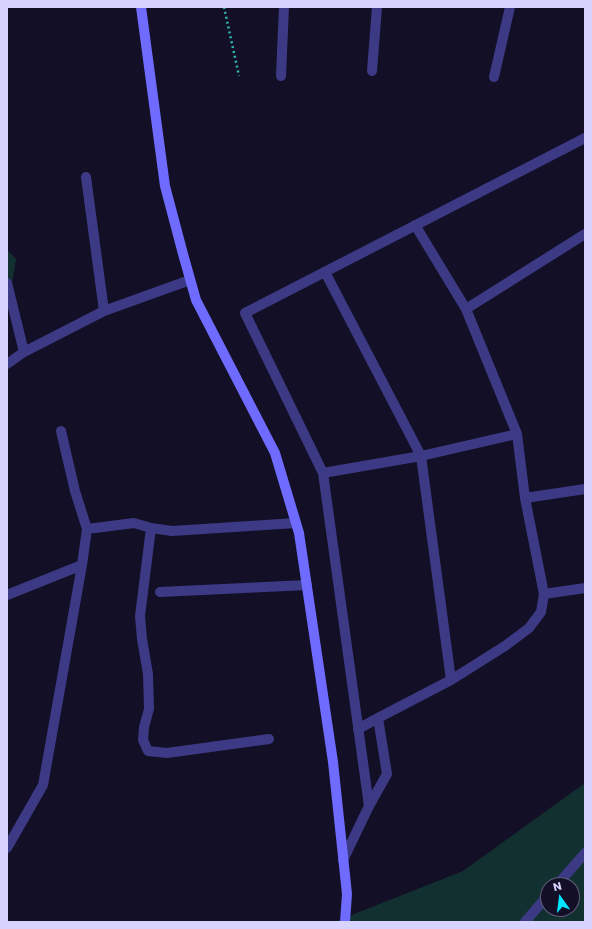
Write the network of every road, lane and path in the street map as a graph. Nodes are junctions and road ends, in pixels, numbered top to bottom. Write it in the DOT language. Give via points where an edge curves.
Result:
graph roads {
  1 [pos="141,7"];
  2 [pos="224,7"];
  3 [pos="284,7"];
  4 [pos="377,7"];
  5 [pos="510,7"];
  6 [pos="372,71"];
  7 [pos="238,76"];
  8 [pos="281,76"];
  9 [pos="494,77"];
  10 [pos="585,138"];
  11 [pos="86,177"];
  12 [pos="415,225"];
  13 [pos="585,234"];
  14 [pos="325,272"];
  15 [pos="190,280"];
  16 [pos="7,283"];
  17 [pos="466,309"];
  18 [pos="104,312"];
  19 [pos="24,352"];
  20 [pos="7,364"];
  21 [pos="60,431"];
  22 [pos="517,434"];
  23 [pos="421,456"];
  24 [pos="323,473"];
  25 [pos="585,489"];
  26 [pos="525,498"];
  27 [pos="296,523"];
  28 [pos="151,528"];
  29 [pos="86,529"];
  30 [pos="82,565"];
  31 [pos="307,585"];
  32 [pos="585,588"];
  33 [pos="160,592"];
  34 [pos="544,594"];
  35 [pos="7,595"];
  36 [pos="451,680"];
  37 [pos="378,718"];
  38 [pos="358,729"];
  39 [pos="269,739"];
  40 [pos="369,806"];
  41 [pos="7,848"];
  42 [pos="585,853"];
  43 [pos="343,860"];
  44 [pos="564,877"];
  45 [pos="540,904"];
  46 [pos="345,922"];
  47 [pos="525,922"];
  1 -- 15 [label="main road" via="165,186"];
  2 -- 7 [label="path"];
  3 -- 8 [label="street"];
  4 -- 6 [label="street"];
  5 -- 9 [label="street"];
  10 -- 12 [label="street"];
  11 -- 18 [label="street"];
  12 -- 14 [label="street"];
  12 -- 17 [label="street"];
  13 -- 17 [label="street"];
  14 -- 23 [label="street"];
  14 -- 24 [label="street" via="245,313"];
  15 -- 18 [label="street"];
  15 -- 27 [label="main road" via="196,300 275,453"];
  16 -- 19 [label="street"];
  17 -- 22 [label="street"];
  18 -- 19 [label="street"];
  19 -- 20 [label="street"];
  21 -- 29 [label="street"];
  22 -- 23 [label="street"];
  22 -- 26 [label="street"];
  23 -- 24 [label="street"];
  23 -- 36 [label="street"];
  24 -- 38 [label="street"];
  25 -- 26 [label="street"];
  26 -- 34 [label="street"];
  27 -- 28 [label="street" via="172,531"];
  27 -- 31 [label="main road"];
  28 -- 29 [label="street" via="134,524"];
  28 -- 39 [label="street" via="140,616 148,674 148,709 143,740 148,751 167,753"];
  29 -- 30 [label="street"];
  30 -- 35 [label="street"];
  30 -- 41 [label="street" via="43,785"];
  31 -- 33 [label="street"];
  31 -- 43 [label="main road" via="333,762"];
  32 -- 34 [label="street"];
  34 -- 36 [label="street" via="540,612 529,628"];
  36 -- 37 [label="street"];
  37 -- 38 [label="street"];
  37 -- 40 [label="street" via="387,774"];
  38 -- 40 [label="street"];
  40 -- 43 [label="street"];
  42 -- 44 [label="street"];
  43 -- 46 [label="main road" via="347,894"];
  45 -- 47 [label="street"];
}
